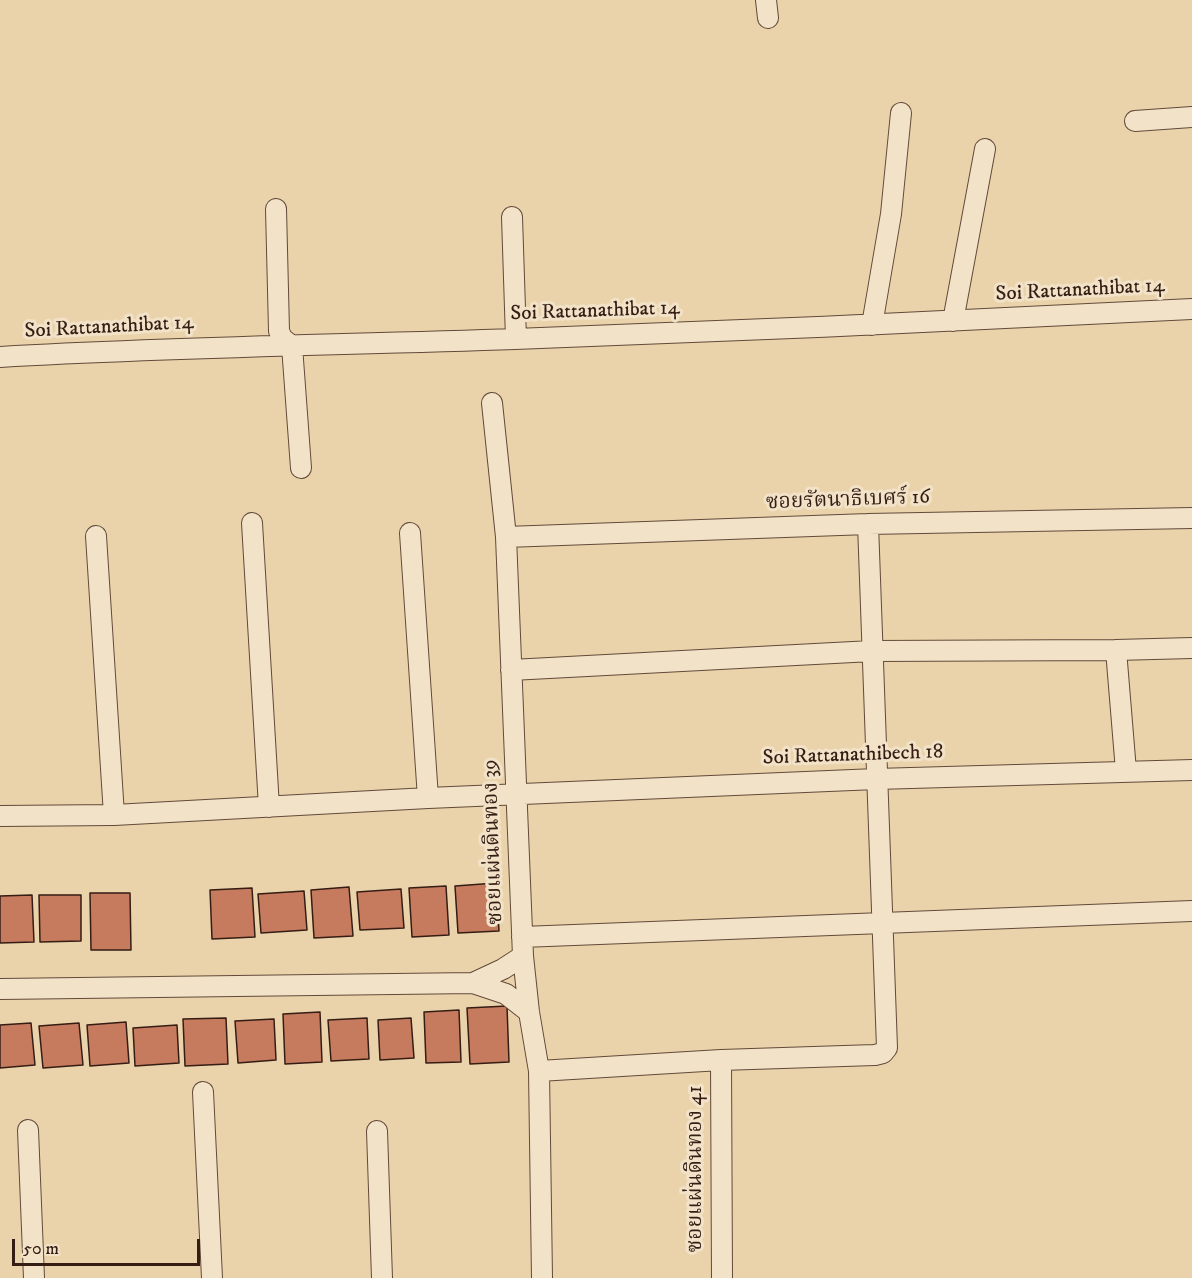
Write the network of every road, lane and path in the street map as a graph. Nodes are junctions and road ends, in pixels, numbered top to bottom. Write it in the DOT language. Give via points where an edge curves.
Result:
graph roads {
  1 [pos="901,113"];
  2 [pos="1192,117"];
  3 [pos="1135,121"];
  4 [pos="985,149"];
  5 [pos="276,209"];
  6 [pos="512,217"];
  7 [pos="1192,309"];
  8 [pos="953,321"];
  9 [pos="872,326"];
  10 [pos="516,339"];
  11 [pos="291,346"];
  12 [pos="0,357"];
  13 [pos="492,403"];
  14 [pos="301,468"];
  15 [pos="1192,518"];
  16 [pos="252,523"];
  17 [pos="868,524"];
  18 [pos="410,533"];
  19 [pos="96,536"];
  20 [pos="506,537"];
  21 [pos="1192,648"];
  22 [pos="1116,650"];
  23 [pos="872,651"];
  24 [pos="511,670"];
  25 [pos="1192,770"];
  26 [pos="1126,771"];
  27 [pos="876,779"];
  28 [pos="516,795"];
  29 [pos="428,798"];
  30 [pos="269,807"];
  31 [pos="114,815"];
  32 [pos="0,816"];
  33 [pos="1192,911"];
  34 [pos="882,924"];
  35 [pos="522,947"];
  36 [pos="473,983"];
  37 [pos="0,989"];
  38 [pos="529,1011"];
  39 [pos="721,1060"];
  40 [pos="539,1071"];
  41 [pos="203,1092"];
  42 [pos="28,1130"];
  43 [pos="377,1131"];
  44 [pos="34,1278"];
  45 [pos="212,1278"];
  46 [pos="382,1278"];
  47 [pos="543,1278"];
  48 [pos="722,1278"];
  1 -- 9 [label="street" via="891,214"];
  2 -- 3 [label="street"];
  4 -- 8 [label="street"];
  5 -- 11 [label="street" via="279,331"];
  6 -- 10 [label="street"];
  7 -- 8 [label="street, Soi Rattanathibat 14"];
  8 -- 9 [label="street, Soi Rattanathibat 14"];
  9 -- 10 [label="street, Soi Rattanathibat 14"];
  10 -- 11 [label="street, Soi Rattanathibat 14"];
  11 -- 12 [label="street, Soi Rattanathibat 14"];
  11 -- 14 [label="street"];
  13 -- 20 [label="street, ซอยแผ่นดินทอง 39"];
  15 -- 17 [label="street, ซอยรัตนาธิเบศร์ 16"];
  16 -- 30 [label="street"];
  17 -- 20 [label="street, ซอยรัตนาธิเบศร์ 16"];
  17 -- 23 [label="street"];
  18 -- 29 [label="street"];
  19 -- 31 [label="street"];
  20 -- 24 [label="street, ซอยแผ่นดินทอง 39"];
  21 -- 22 [label="street"];
  22 -- 23 [label="street"];
  22 -- 26 [label="street"];
  23 -- 24 [label="street"];
  23 -- 27 [label="street"];
  24 -- 28 [label="street, ซอยแผ่นดินทอง 39"];
  25 -- 26 [label="street, Soi Rattanathibech 18"];
  26 -- 27 [label="street, Soi Rattanathibech 18"];
  27 -- 28 [label="street, Soi Rattanathibech 18"];
  27 -- 34 [label="street"];
  28 -- 29 [label="street, Soi Rattanathibech 18"];
  28 -- 35 [label="street, ซอยแผ่นดินทอง 39"];
  29 -- 30 [label="street, Soi Rattanathibech 18"];
  30 -- 31 [label="street, Soi Rattanathibech 18"];
  31 -- 32 [label="street, Soi Rattanathibech 18"];
  33 -- 34 [label="street"];
  34 -- 35 [label="street"];
  34 -- 39 [label="street" via="887,1048 883,1053"];
  35 -- 36 [label="street" via="503,969"];
  35 -- 38 [label="street, ซอยแผ่นดินทอง 39"];
  36 -- 37 [label="street"];
  36 -- 38 [label="street" via="506,994"];
  38 -- 40 [label="street, ซอยแผ่นดินทอง 39"];
  39 -- 40 [label="street"];
  39 -- 48 [label="street, ซอยแผ่นดินทอง 41"];
  40 -- 47 [label="street, ซอยแผ่นดินทอง 39"];
  41 -- 45 [label="street"];
  42 -- 44 [label="street"];
  43 -- 46 [label="street"];
}
